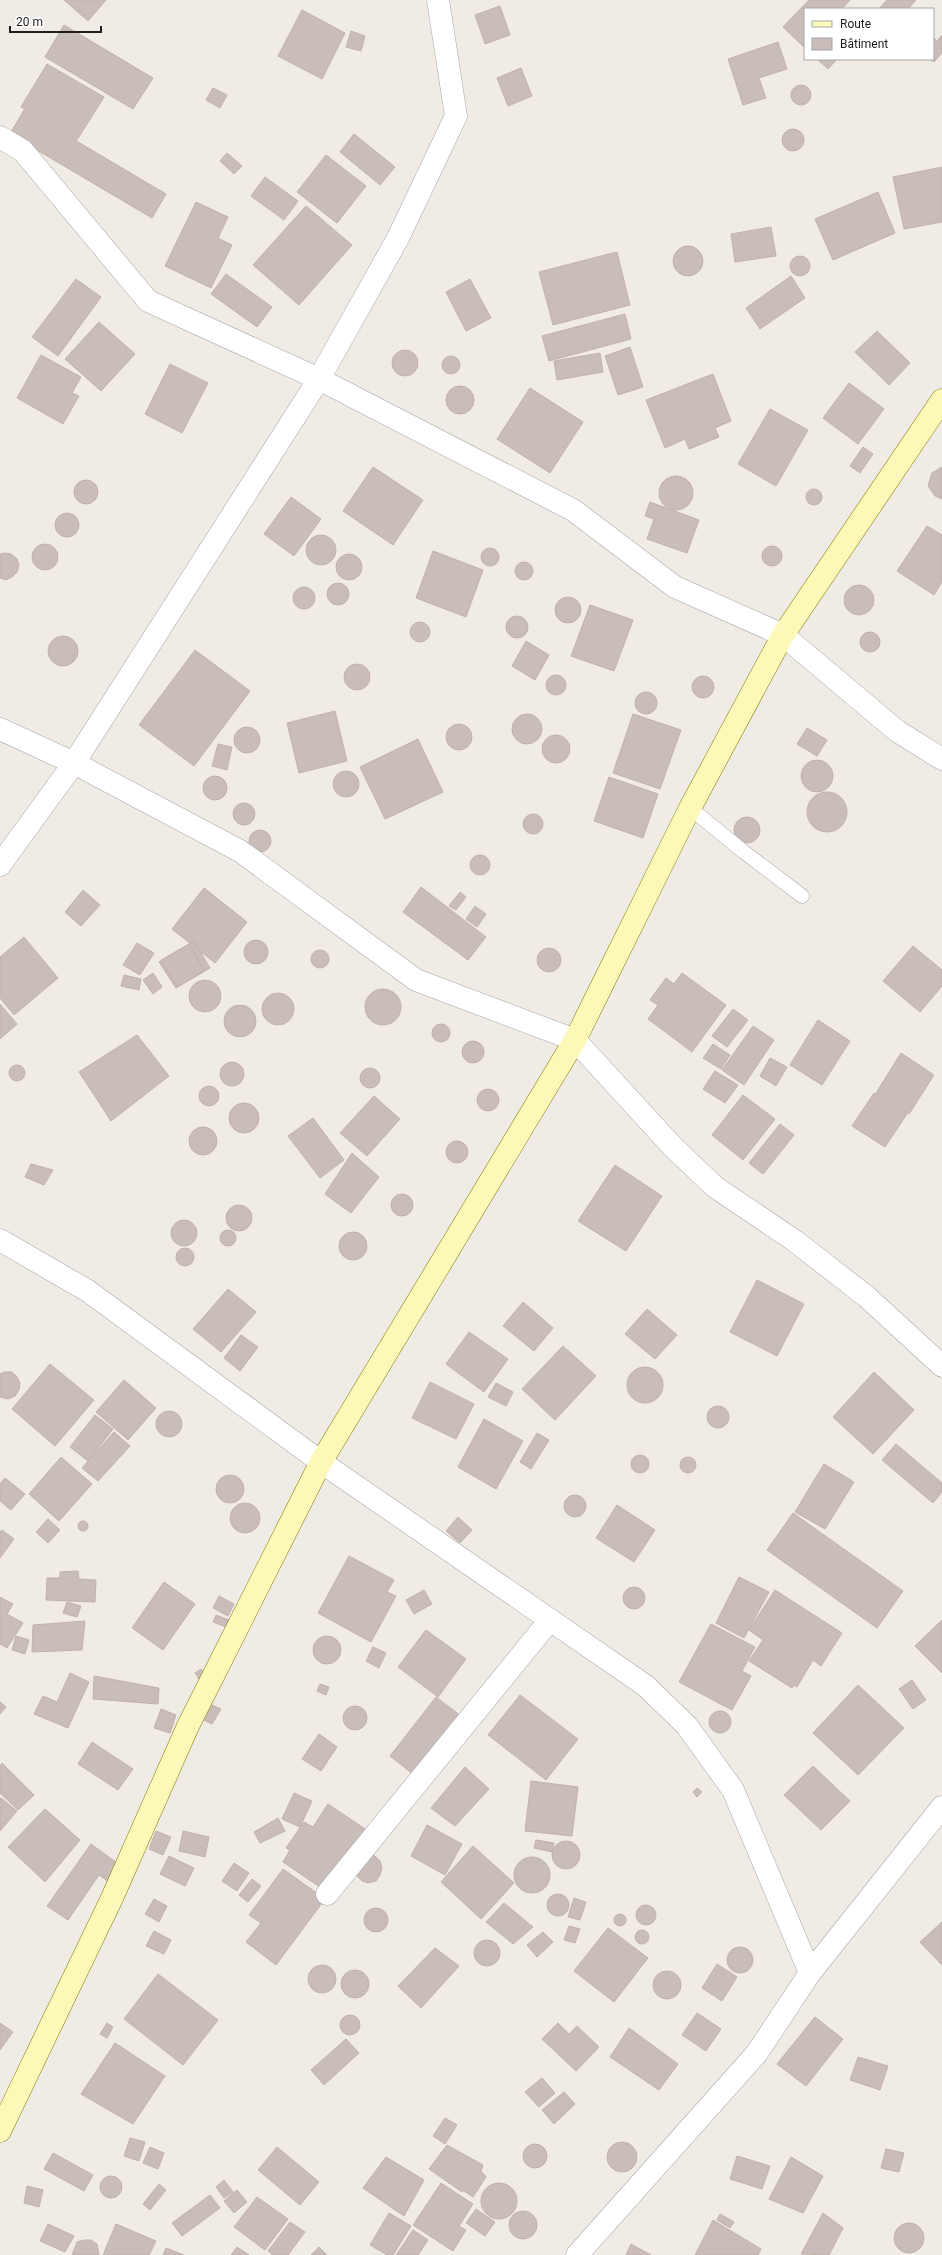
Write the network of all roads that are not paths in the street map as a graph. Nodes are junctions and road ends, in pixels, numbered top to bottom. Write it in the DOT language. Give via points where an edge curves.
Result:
graph roads {
  1 [pos="438,0"];
  2 [pos="0,137"];
  3 [pos="319,379"];
  4 [pos="942,400"];
  5 [pos="783,635"];
  6 [pos="0,729"];
  7 [pos="942,759"];
  8 [pos="74,764"];
  9 [pos="690,808"];
  10 [pos="0,865"];
  11 [pos="802,896"];
  12 [pos="575,1040"];
  13 [pos="0,1240"];
  14 [pos="942,1366"];
  15 [pos="321,1462"];
  16 [pos="550,1620"];
  17 [pos="942,1807"];
  18 [pos="327,1894"];
  19 [pos="810,1973"];
  20 [pos="0,2131"];
  21 [pos="576,2255"];
  1 -- 3 [label="street" via="456,116 398,238"];
  2 -- 3 [label="street" via="23,151 148,301"];
  3 -- 5 [label="street" via="573,510 675,587"];
  3 -- 8 [label="street"];
  4 -- 5 [label="main road"];
  5 -- 7 [label="street" via="897,731"];
  5 -- 9 [label="main road"];
  6 -- 8 [label="street"];
  8 -- 10 [label="street"];
  8 -- 12 [label="street" via="240,851 416,980"];
  9 -- 11 [label="lane"];
  9 -- 12 [label="main road"];
  12 -- 14 [label="street" via="672,1147 715,1186 795,1241 867,1297"];
  12 -- 15 [label="main road"];
  13 -- 15 [label="street" via="88,1291"];
  15 -- 16 [label="street"];
  15 -- 20 [label="main road" via="188,1726 112,1898"];
  16 -- 18 [label="street"];
  16 -- 19 [label="street" via="646,1686 686,1726 733,1790"];
  17 -- 19 [label="street"];
  19 -- 21 [label="street" via="758,2053"];
}
